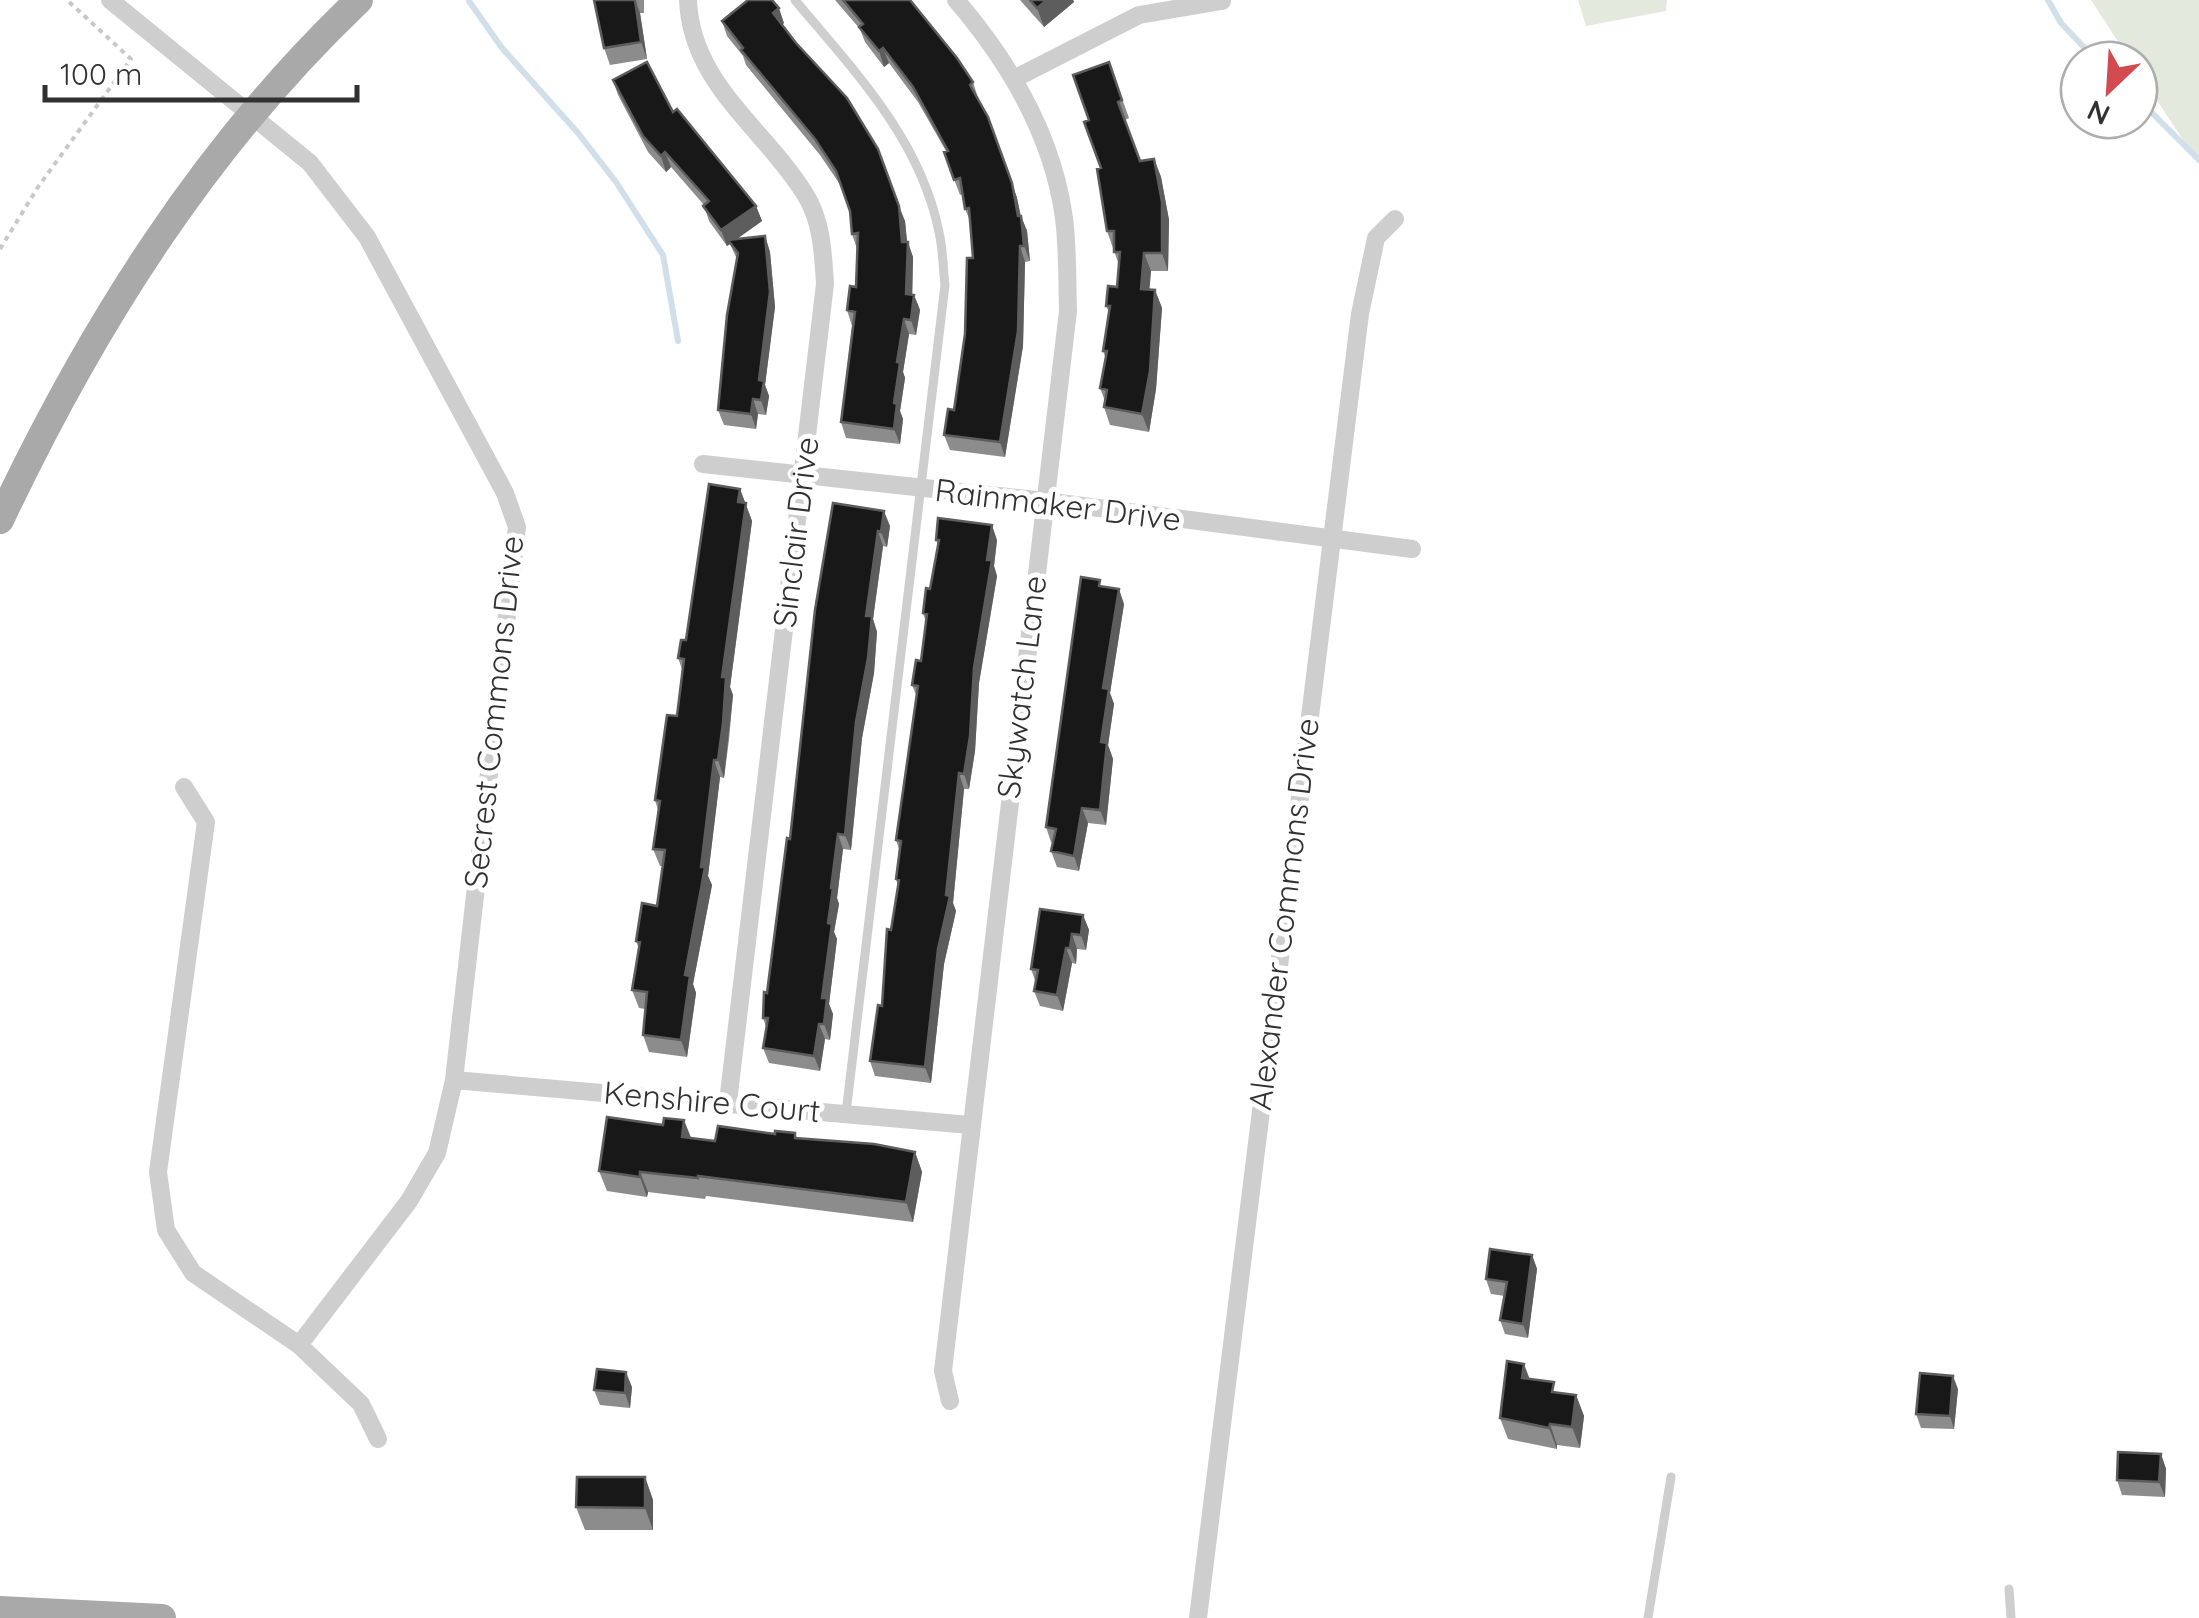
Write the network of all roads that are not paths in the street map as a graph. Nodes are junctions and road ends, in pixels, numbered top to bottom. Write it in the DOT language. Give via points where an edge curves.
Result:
graph roads {
  1 [pos="110,0"];
  2 [pos="359,0"];
  3 [pos="688,0"];
  4 [pos="795,0"];
  5 [pos="956,0"];
  6 [pos="1222,1"];
  7 [pos="1014,80"];
  8 [pos="249,116"];
  9 [pos="1395,219"];
  10 [pos="703,464"];
  11 [pos="802,475"];
  12 [pos="922,488"];
  13 [pos="1045,502"];
  14 [pos="0,520"];
  15 [pos="1330,541"];
  16 [pos="1412,549"];
  17 [pos="184,787"];
  18 [pos="454,1080"];
  19 [pos="728,1102"];
  20 [pos="846,1113"];
  21 [pos="970,1124"];
  22 [pos="299,1345"];
  23 [pos="950,1401"];
  24 [pos="378,1439"];
  25 [pos="1672,1477"];
  26 [pos="2010,1589"];
  27 [pos="0,1610"];
  28 [pos="162,1618"];
  29 [pos="1198,1618"];
  30 [pos="1648,1618"];
  31 [pos="2011,1618"];
  1 -- 8 [label="street, Secrest Commons Drive"];
  2 -- 8 [label="main road"];
  3 -- 11 [label="street, Sinclair Drive" via="692,34 710,76 806,196 822,235 825,284"];
  4 -- 12 [label="lane" via="908,146 939,232 945,286"];
  5 -- 7 [label="street, Skywatch Lane"];
  6 -- 7 [label="street" via="1139,15"];
  7 -- 13 [label="street, Skywatch Lane" via="1039,125 1064,217 1068,311"];
  8 -- 14 [label="main road" via="98,331"];
  8 -- 18 [label="street, Secrest Commons Drive" via="310,163 367,237 517,527"];
  9 -- 15 [label="street, Alexander Commons Drive" via="1376,238 1360,314"];
  10 -- 11 [label="street, Rainmaker Drive"];
  11 -- 12 [label="street, Rainmaker Drive"];
  11 -- 19 [label="street, Sinclair Drive"];
  12 -- 13 [label="street, Rainmaker Drive"];
  12 -- 20 [label="lane"];
  13 -- 15 [label="street, Rainmaker Drive"];
  13 -- 21 [label="street, Skywatch Lane"];
  15 -- 16 [label="street, Rainmaker Drive"];
  15 -- 29 [label="street, Alexander Commons Drive"];
  17 -- 22 [label="street" via="206,822 158,1172 166,1230 192,1273"];
  18 -- 19 [label="street, Kenshire Court"];
  18 -- 22 [label="street, Secrest Commons Drive" via="437,1153 410,1200"];
  19 -- 20 [label="street, Kenshire Court"];
  20 -- 21 [label="street, Kenshire Court"];
  21 -- 23 [label="street, Skywatch Lane" via="942,1371"];
  22 -- 24 [label="street" via="361,1404"];
  25 -- 30 [label="lane"];
  26 -- 31 [label="lane"];
  27 -- 28 [label="main road"];
}
